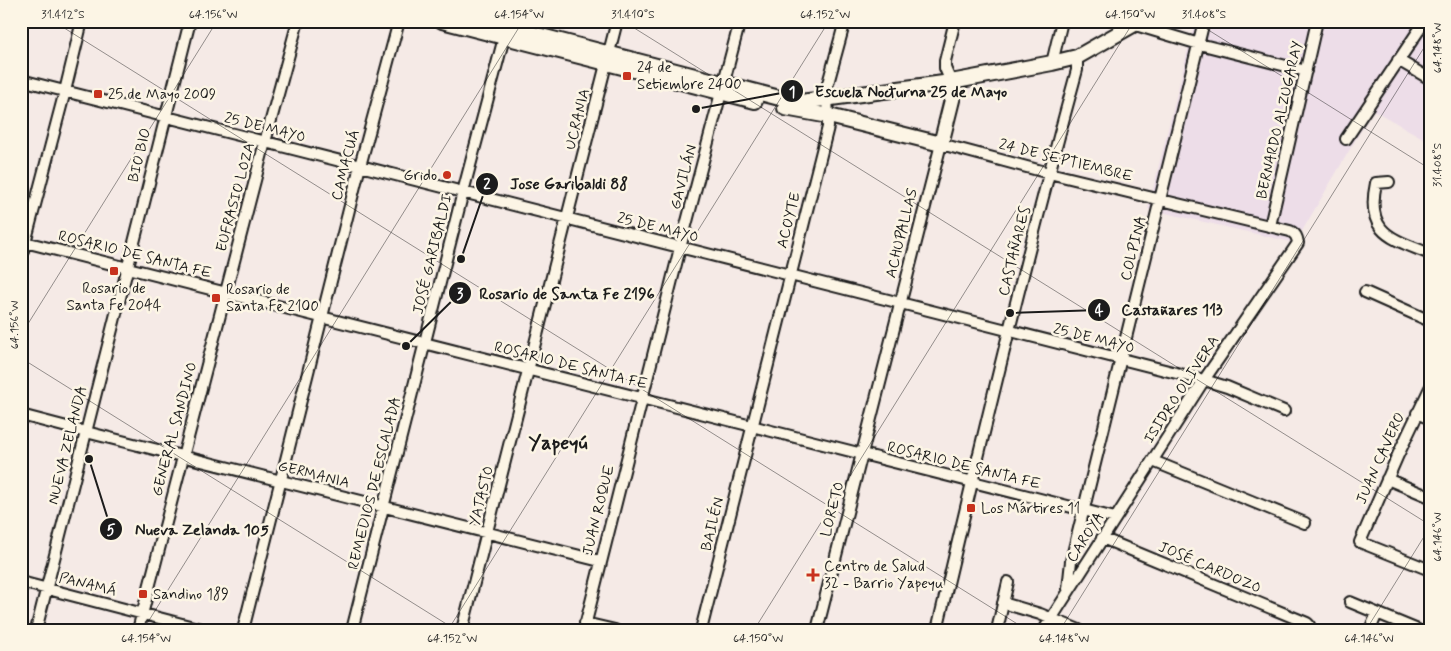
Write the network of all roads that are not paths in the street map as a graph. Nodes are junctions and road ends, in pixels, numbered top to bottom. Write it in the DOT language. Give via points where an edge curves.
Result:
graph roads {
  1 [pos="82,21"];
  2 [pos="190,21"];
  3 [pos="298,21"];
  4 [pos="399,21"];
  5 [pos="442,21"];
  6 [pos="484,21"];
  7 [pos="617,21"];
  8 [pos="740,21"];
  9 [pos="845,21"];
  10 [pos="956,21"];
  11 [pos="1062,21"];
  12 [pos="1204,21"];
  13 [pos="1317,21"];
  14 [pos="1424,21"];
  15 [pos="1132,22"];
  16 [pos="457,23"];
  17 [pos="505,32"];
  18 [pos="1199,44"];
  19 [pos="1077,57"];
  20 [pos="608,58"];
  21 [pos="1398,60"];
  22 [pos="1052,63"];
  23 [pos="1306,72"];
  24 [pos="1430,79"];
  25 [pos="21,80"];
  26 [pos="951,82"];
  27 [pos="722,88"];
  28 [pos="66,91"];
  29 [pos="827,100"];
  30 [pos="165,116"];
  31 [pos="828,116"];
  32 [pos="1346,138"];
  33 [pos="264,142"];
  34 [pos="941,144"];
  35 [pos="360,166"];
  36 [pos="1048,173"];
  37 [pos="1389,182"];
  38 [pos="463,192"];
  39 [pos="1160,200"];
  40 [pos="567,220"];
  41 [pos="1270,226"];
  42 [pos="1295,234"];
  43 [pos="23,241"];
  44 [pos="680,248"];
  45 [pos="1430,254"];
  46 [pos="21,258"];
  47 [pos="127,268"];
  48 [pos="790,276"];
  49 [pos="1365,292"];
  50 [pos="225,293"];
  51 [pos="900,303"];
  52 [pos="322,317"];
  53 [pos="1430,322"];
  54 [pos="1009,332"];
  55 [pos="424,343"];
  56 [pos="1121,360"];
  57 [pos="528,370"];
  58 [pos="1204,380"];
  59 [pos="1430,388"];
  60 [pos="641,398"];
  61 [pos="1284,411"];
  62 [pos="1417,413"];
  63 [pos="21,415"];
  64 [pos="1430,419"];
  65 [pos="752,426"];
  66 [pos="86,432"];
  67 [pos="861,454"];
  68 [pos="183,456"];
  69 [pos="1153,461"];
  70 [pos="1387,479"];
  71 [pos="280,481"];
  72 [pos="972,483"];
  73 [pos="1430,496"];
  74 [pos="383,507"];
  75 [pos="1082,511"];
  76 [pos="1115,518"];
  77 [pos="1305,523"];
  78 [pos="488,533"];
  79 [pos="1102,538"];
  80 [pos="600,561"];
  81 [pos="1430,570"];
  82 [pos="21,582"];
  83 [pos="1008,582"];
  84 [pos="46,589"];
  85 [pos="1068,591"];
  86 [pos="1350,602"];
  87 [pos="1004,603"];
  88 [pos="1377,613"];
  89 [pos="142,614"];
  90 [pos="1051,618"];
  91 [pos="585,626"];
  92 [pos="1309,626"];
  93 [pos="36,630"];
  94 [pos="138,630"];
  95 [pos="205,630"];
  96 [pos="243,630"];
  97 [pos="352,630"];
  98 [pos="462,630"];
  99 [pos="616,630"];
  100 [pos="701,630"];
  101 [pos="817,630"];
  102 [pos="937,630"];
  103 [pos="997,630"];
  104 [pos="1044,630"];
  105 [pos="1079,630"];
  106 [pos="1370,630"];
  107 [pos="1418,630"];
  1 -- 28 [label="street"];
  2 -- 30 [label="street, BIO BIO"];
  3 -- 33 [label="street, EUFRASIO LOZA"];
  4 -- 35 [label="street, CAMACUÁ"];
  5 -- 16 [label="main road"];
  6 -- 17 [label="main road"];
  7 -- 20 [label="street, UCRANIA"];
  8 -- 27 [label="street, GAVILÁN"];
  9 -- 29 [label="street, ACOYTE" via="827,87"];
  10 -- 26 [label="street, ACHUPALLAS" via="945,61"];
  11 -- 22 [label="street"];
  12 -- 18 [label="street, COLPINA"];
  13 -- 23 [label="street, BERNARDO ALZUGARAY"];
  14 -- 21 [label="street"];
  15 -- 18 [label="street"];
  15 -- 19 [label="main road"];
  16 -- 17 [label="main road"];
  17 -- 20 [label="main road"];
  17 -- 38 [label="street, JOSÉ GARIBALDI"];
  18 -- 23 [label="street"];
  18 -- 39 [label="street, COLPINA"];
  19 -- 22 [label="main road"];
  19 -- 36 [label="street, CASTAÑARES" via="1077,70"];
  20 -- 27 [label="main road"];
  20 -- 40 [label="street, UCRANIA"];
  21 -- 24 [label="street"];
  21 -- 32 [label="street"];
  22 -- 26 [label="main road"];
  23 -- 41 [label="street, BERNARDO ALZUGARAY"];
  25 -- 28 [label="street, 25 DE MAYO"];
  26 -- 29 [label="main road"];
  26 -- 34 [label="main road, ACHUPALLAS" via="954,92"];
  27 -- 29 [label="main road" via="791,101"];
  27 -- 31 [label="main road, 24 DE SEPTIEMBRE" via="797,111"];
  27 -- 44 [label="street, GAVILÁN"];
  28 -- 30 [label="street, 25 DE MAYO"];
  28 -- 43 [label="street"];
  29 -- 31 [label="street, ACOYTE"];
  30 -- 33 [label="street, 25 DE MAYO"];
  30 -- 47 [label="street, BIO BIO"];
  31 -- 34 [label="main road, 24 DE SEPTIEMBRE"];
  31 -- 48 [label="street, ACOYTE" via="828,127"];
  33 -- 35 [label="street, 25 DE MAYO"];
  33 -- 50 [label="street, EUFRASIO LOZA"];
  34 -- 36 [label="street, 24 DE SEPTIEMBRE"];
  34 -- 51 [label="street, ACHUPALLAS"];
  35 -- 38 [label="street, 25 DE MAYO"];
  35 -- 52 [label="street, CAMACUÁ"];
  36 -- 39 [label="street, 24 DE SEPTIEMBRE"];
  36 -- 54 [label="street, CASTAÑARES"];
  37 -- 45 [label="street" via="1376,183 1374,209 1380,227 1392,238"];
  38 -- 40 [label="street, 25 DE MAYO"];
  38 -- 55 [label="street, JOSÉ GARIBALDI"];
  39 -- 41 [label="street, 24 DE SEPTIEMBRE"];
  39 -- 56 [label="street, COLPINA"];
  40 -- 44 [label="street, 25 DE MAYO"];
  40 -- 57 [label="street, UCRANIA"];
  41 -- 42 [label="street, 24 DE SEPTIEMBRE"];
  42 -- 58 [label="street, ISIDRO OLIVERA" via="1298,243"];
  43 -- 46 [label="street"];
  43 -- 47 [label="street, ROSARIO DE SANTA FE"];
  44 -- 48 [label="street, 25 DE MAYO"];
  44 -- 60 [label="street, GAVILÁN"];
  47 -- 50 [label="street, ROSARIO DE SANTA FE"];
  47 -- 66 [label="street, NUEVA ZELANDA"];
  48 -- 51 [label="street, 25 DE MAYO"];
  48 -- 65 [label="street, ACOYTE"];
  49 -- 53 [label="street"];
  50 -- 52 [label="street, ROSARIO DE SANTA FE"];
  50 -- 68 [label="street, GENERAL SANDINO"];
  51 -- 54 [label="street, 25 DE MAYO"];
  51 -- 67 [label="street, ACHUPALLAS"];
  52 -- 55 [label="street, ROSARIO DE SANTA FE"];
  52 -- 71 [label="street, CAMACUÁ"];
  54 -- 56 [label="street, 25 DE MAYO"];
  54 -- 72 [label="street, CASTAÑARES"];
  55 -- 57 [label="street, ROSARIO DE SANTA FE"];
  55 -- 74 [label="street, REMEDIOS DE ESCALADA"];
  56 -- 58 [label="street, 25 DE MAYO"];
  56 -- 75 [label="street, COLPINA"];
  57 -- 60 [label="street, ROSARIO DE SANTA FE"];
  57 -- 78 [label="street, YATASTO"];
  58 -- 61 [label="street, 25 DE MAYO"];
  58 -- 69 [label="street, ISIDRO OLIVERA"];
  59 -- 62 [label="street, JUAN CAVERO"];
  60 -- 65 [label="street, ROSARIO DE SANTA FE"];
  60 -- 80 [label="street, JUAN ROQUE"];
  62 -- 64 [label="street"];
  62 -- 70 [label="street, JUAN CAVERO"];
  63 -- 66 [label="street, GERMANIA"];
  65 -- 67 [label="street, ROSARIO DE SANTA FE"];
  65 -- 100 [label="street, BAILÉN"];
  66 -- 68 [label="street, GERMANIA"];
  66 -- 84 [label="street, NUEVA ZELANDA"];
  67 -- 72 [label="street, ROSARIO DE SANTA FE"];
  67 -- 101 [label="street, LORETO"];
  68 -- 71 [label="street, GERMANIA"];
  68 -- 89 [label="street, GENERAL SANDINO"];
  69 -- 76 [label="street, CAROYA"];
  69 -- 77 [label="street"];
  70 -- 73 [label="street"];
  70 -- 81 [label="street, JUAN CAVERO" via="1360,542"];
  71 -- 74 [label="street, GERMANIA"];
  71 -- 96 [label="street, CAMACUÁ"];
  72 -- 75 [label="street, ROSARIO DE SANTA FE"];
  72 -- 102 [label="street, CASTAÑARES"];
  74 -- 78 [label="street, GERMANIA"];
  74 -- 97 [label="street, REMEDIOS DE ESCALADA"];
  75 -- 76 [label="street, ROSARIO DE SANTA FE"];
  75 -- 85 [label="street, COLPINA" via="1070,561"];
  76 -- 79 [label="street, CAROYA"];
  78 -- 80 [label="street, GERMANIA"];
  78 -- 98 [label="street, YATASTO"];
  79 -- 85 [label="street, CAROYA"];
  79 -- 92 [label="street, JOSÉ CARDOZO"];
  80 -- 91 [label="street, JUAN ROQUE"];
  82 -- 84 [label="street, PANAMÁ"];
  83 -- 87 [label="street"];
  84 -- 89 [label="street, PANAMÁ"];
  84 -- 93 [label="street, NUEVA ZELANDA"];
  85 -- 90 [label="street, CAROYA"];
  86 -- 88 [label="street"];
  87 -- 90 [label="street"];
  87 -- 103 [label="street"];
  88 -- 106 [label="street"];
  88 -- 107 [label="street"];
  89 -- 94 [label="street, GENERAL SANDINO"];
  89 -- 95 [label="street, PANAMÁ"];
  90 -- 104 [label="street, CAROYA"];
  90 -- 105 [label="street"];
  91 -- 99 [label="street"];
}
